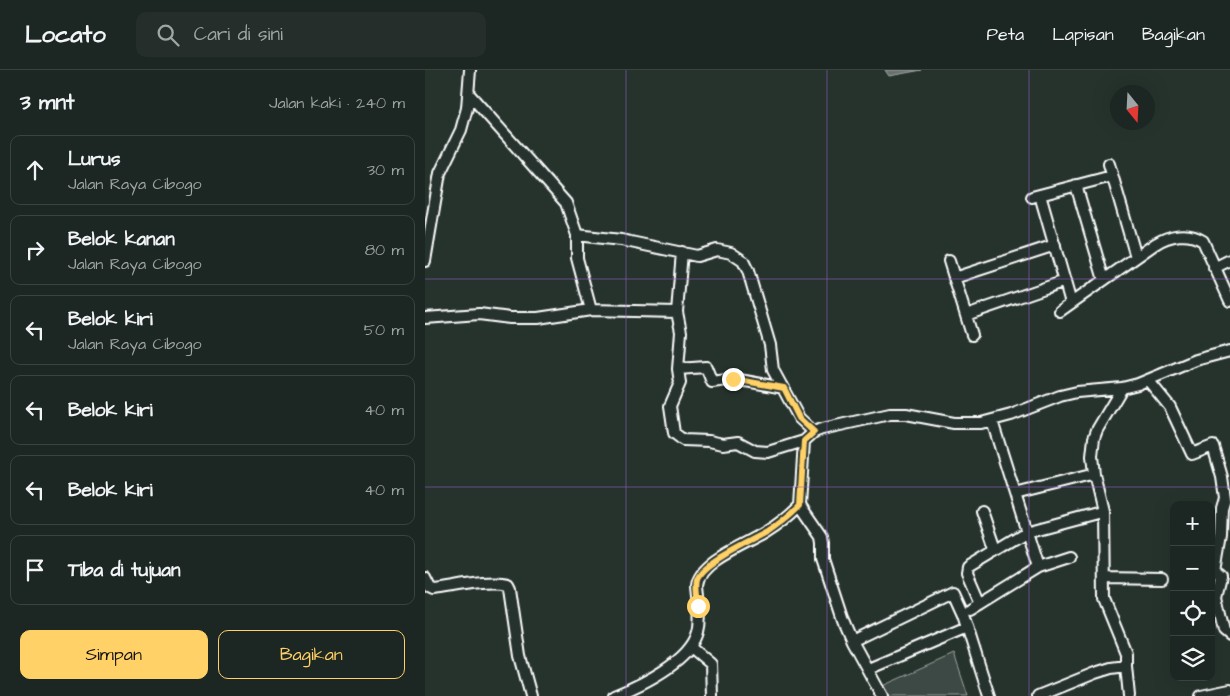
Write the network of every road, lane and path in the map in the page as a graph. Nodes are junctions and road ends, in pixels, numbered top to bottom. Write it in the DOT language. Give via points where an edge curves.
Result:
graph roads {
  1 [pos="470,70"];
  2 [pos="469,94"];
  3 [pos="1109,164"];
  4 [pos="1112,176"];
  5 [pos="1076,185"];
  6 [pos="577,235"];
  7 [pos="1055,245"];
  8 [pos="682,252"];
  9 [pos="1136,257"];
  10 [pos="1230,260"];
  11 [pos="425,261"];
  12 [pos="949,261"];
  13 [pos="1214,268"];
  14 [pos="954,278"];
  15 [pos="1104,280"];
  16 [pos="1065,281"];
  17 [pos="1230,301"];
  18 [pos="1071,303"];
  19 [pos="591,310"];
  20 [pos="1060,311"];
  21 [pos="677,312"];
  22 [pos="966,315"];
  23 [pos="425,318"];
  24 [pos="972,335"];
  25 [pos="1230,351"];
  26 [pos="678,369"];
  27 [pos="1148,380"];
  28 [pos="784,388"];
  29 [pos="1122,388"];
  30 [pos="991,421"];
  31 [pos="814,432"];
  32 [pos="804,441"];
  33 [pos="1087,476"];
  34 [pos="1015,494"];
  35 [pos="800,505"];
  36 [pos="982,511"];
  37 [pos="1097,513"];
  38 [pos="1026,532"];
  39 [pos="1225,537"];
  40 [pos="995,550"];
  41 [pos="1069,557"];
  42 [pos="1038,567"];
  43 [pos="425,578"];
  44 [pos="1104,578"];
  45 [pos="1162,579"];
  46 [pos="980,603"];
  47 [pos="970,609"];
  48 [pos="967,627"];
  49 [pos="1230,636"];
  50 [pos="858,638"];
  51 [pos="691,647"];
  52 [pos="873,666"];
  53 [pos="1126,666"];
  54 [pos="1230,690"];
  55 [pos="637,691"];
  56 [pos="531,696"];
  57 [pos="614,696"];
  58 [pos="712,696"];
  59 [pos="882,696"];
  60 [pos="989,696"];
  61 [pos="1038,696"];
  62 [pos="1129,696"];
  63 [pos="1201,696"];
  1 -- 2 [label="street"];
  2 -- 6 [label="street" via="567,203"];
  2 -- 11 [label="street" via="461,130 440,173"];
  3 -- 4 [label="street"];
  4 -- 5 [label="street"];
  4 -- 9 [label="street"];
  5 -- 7 [label="street" via="1036,196"];
  5 -- 15 [label="street"];
  6 -- 8 [label="street"];
  6 -- 19 [label="street" via="577,258"];
  7 -- 14 [label="street"];
  7 -- 16 [label="street"];
  8 -- 21 [label="street"];
  8 -- 28 [label="street" via="697,256 717,250 731,253 743,262 749,271 770,345 773,370"];
  9 -- 13 [label="street" via="1163,239 1191,236 1203,242"];
  9 -- 15 [label="street"];
  10 -- 13 [label="street"];
  12 -- 14 [label="street"];
  13 -- 17 [label="street"];
  14 -- 22 [label="street"];
  15 -- 18 [label="street"];
  16 -- 18 [label="street"];
  16 -- 22 [label="street"];
  18 -- 20 [label="street"];
  19 -- 21 [label="street"];
  19 -- 23 [label="street" via="537,318 479,314"];
  21 -- 26 [label="street" via="681,332"];
  22 -- 24 [label="street"];
  25 -- 27 [label="street" via="1196,360"];
  26 -- 28 [label="street" via="706,367 712,382 733,379"];
  26 -- 32 [label="street" via="680,383 670,406 675,433 683,440 723,444 738,442 755,451 768,452"];
  27 -- 29 [label="street"];
  27 -- 39 [label="street" via="1170,407 1192,454 1213,446 1225,498 1222,508"];
  28 -- 31 [label="street" via="799,418"];
  29 -- 30 [label="street" via="1059,396"];
  29 -- 44 [label="street" via="1097,430 1093,445 1094,474 1103,511"];
  30 -- 31 [label="street" via="969,424 890,414"];
  30 -- 34 [label="street"];
  31 -- 32 [label="street"];
  32 -- 35 [label="street"];
  33 -- 34 [label="street"];
  34 -- 38 [label="street"];
  35 -- 51 [label="street" via="767,532 703,570 697,578 699,629"];
  35 -- 59 [label="street" via="822,537 823,559 843,620"];
  36 -- 40 [label="street"];
  37 -- 38 [label="street"];
  38 -- 40 [label="street"];
  38 -- 42 [label="street"];
  39 -- 49 [label="street" via="1215,571 1221,576 1216,596 1224,631"];
  40 -- 46 [label="street" via="966,570"];
  41 -- 42 [label="street"];
  42 -- 46 [label="street"];
  43 -- 56 [label="street" via="434,590 485,583 508,584 520,656"];
  44 -- 45 [label="street"];
  44 -- 53 [label="street" via="1105,599 1123,646"];
  46 -- 47 [label="street"];
  48 -- 50 [label="street" via="953,592"];
  48 -- 52 [label="street"];
  48 -- 60 [label="street"];
  51 -- 55 [label="street"];
  51 -- 58 [label="street" via="711,664"];
  53 -- 61 [label="street" via="1111,668"];
  53 -- 62 [label="street"];
  54 -- 63 [label="street"];
  55 -- 57 [label="street"];
}
